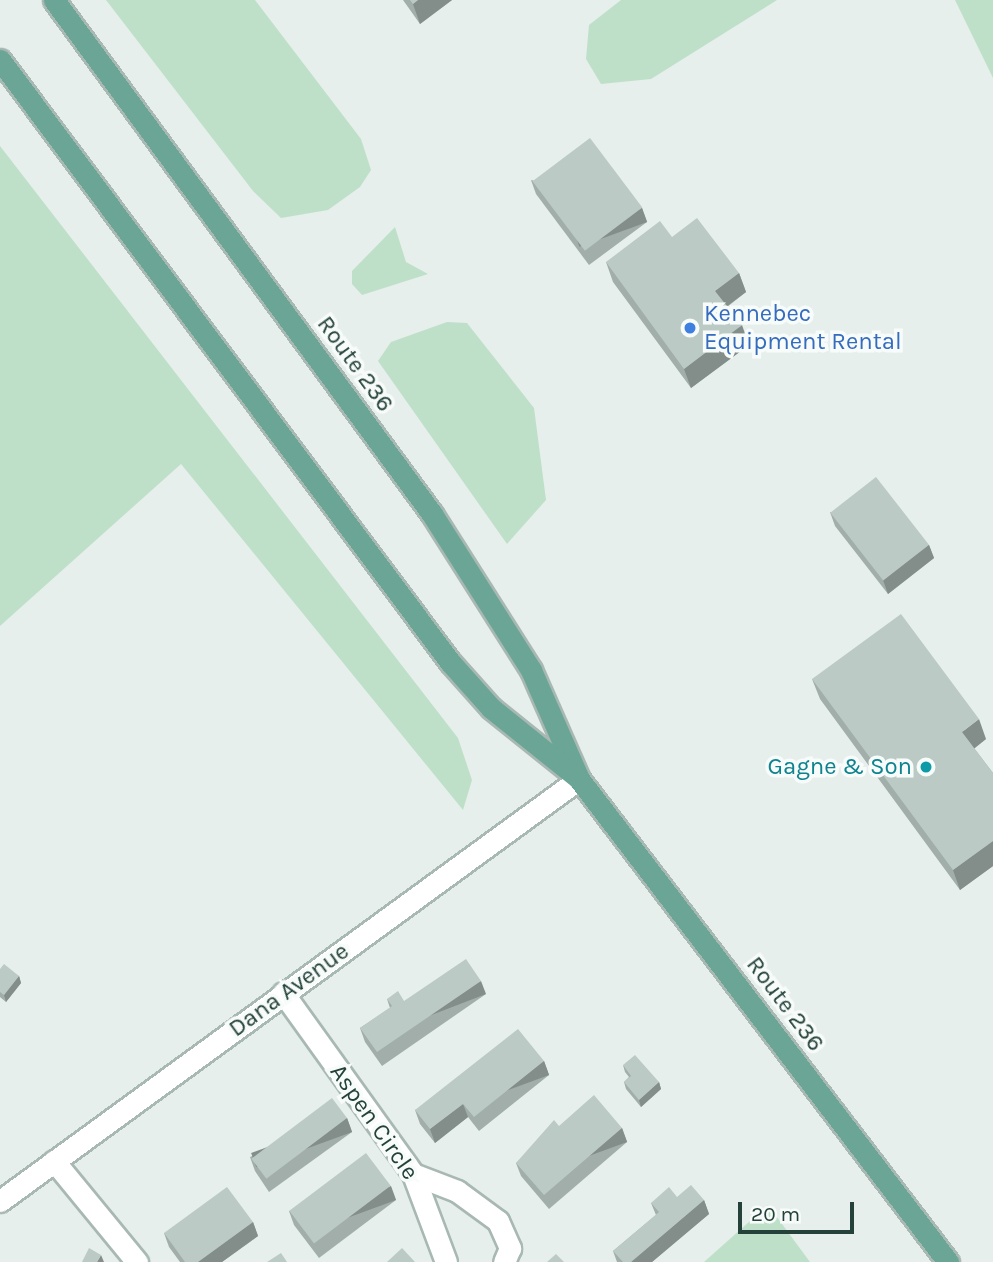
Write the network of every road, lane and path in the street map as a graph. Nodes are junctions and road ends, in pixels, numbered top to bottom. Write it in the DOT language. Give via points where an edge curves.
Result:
graph roads {
  1 [pos="54,0"];
  2 [pos="0,60"];
  3 [pos="579,779"];
  4 [pos="283,993"];
  5 [pos="54,1161"];
  6 [pos="413,1174"];
  7 [pos="0,1201"];
  8 [pos="137,1262"];
  9 [pos="446,1262"];
  10 [pos="504,1262"];
  11 [pos="948,1262"];
  1 -- 3 [label="main road, Route 236" via="432,514 531,670"];
  2 -- 3 [label="main road, Route 236" via="450,662 491,708"];
  3 -- 4 [label="street, Dana Avenue"];
  3 -- 11 [label="main road, Route 236"];
  4 -- 5 [label="street, Dana Avenue"];
  4 -- 6 [label="street, Aspen Circle"];
  5 -- 7 [label="street, Dana Avenue"];
  5 -- 8 [label="street"];
  6 -- 9 [label="street, Aspen Circle"];
  6 -- 10 [label="street" via="457,1191 498,1220 510,1248"];
}
